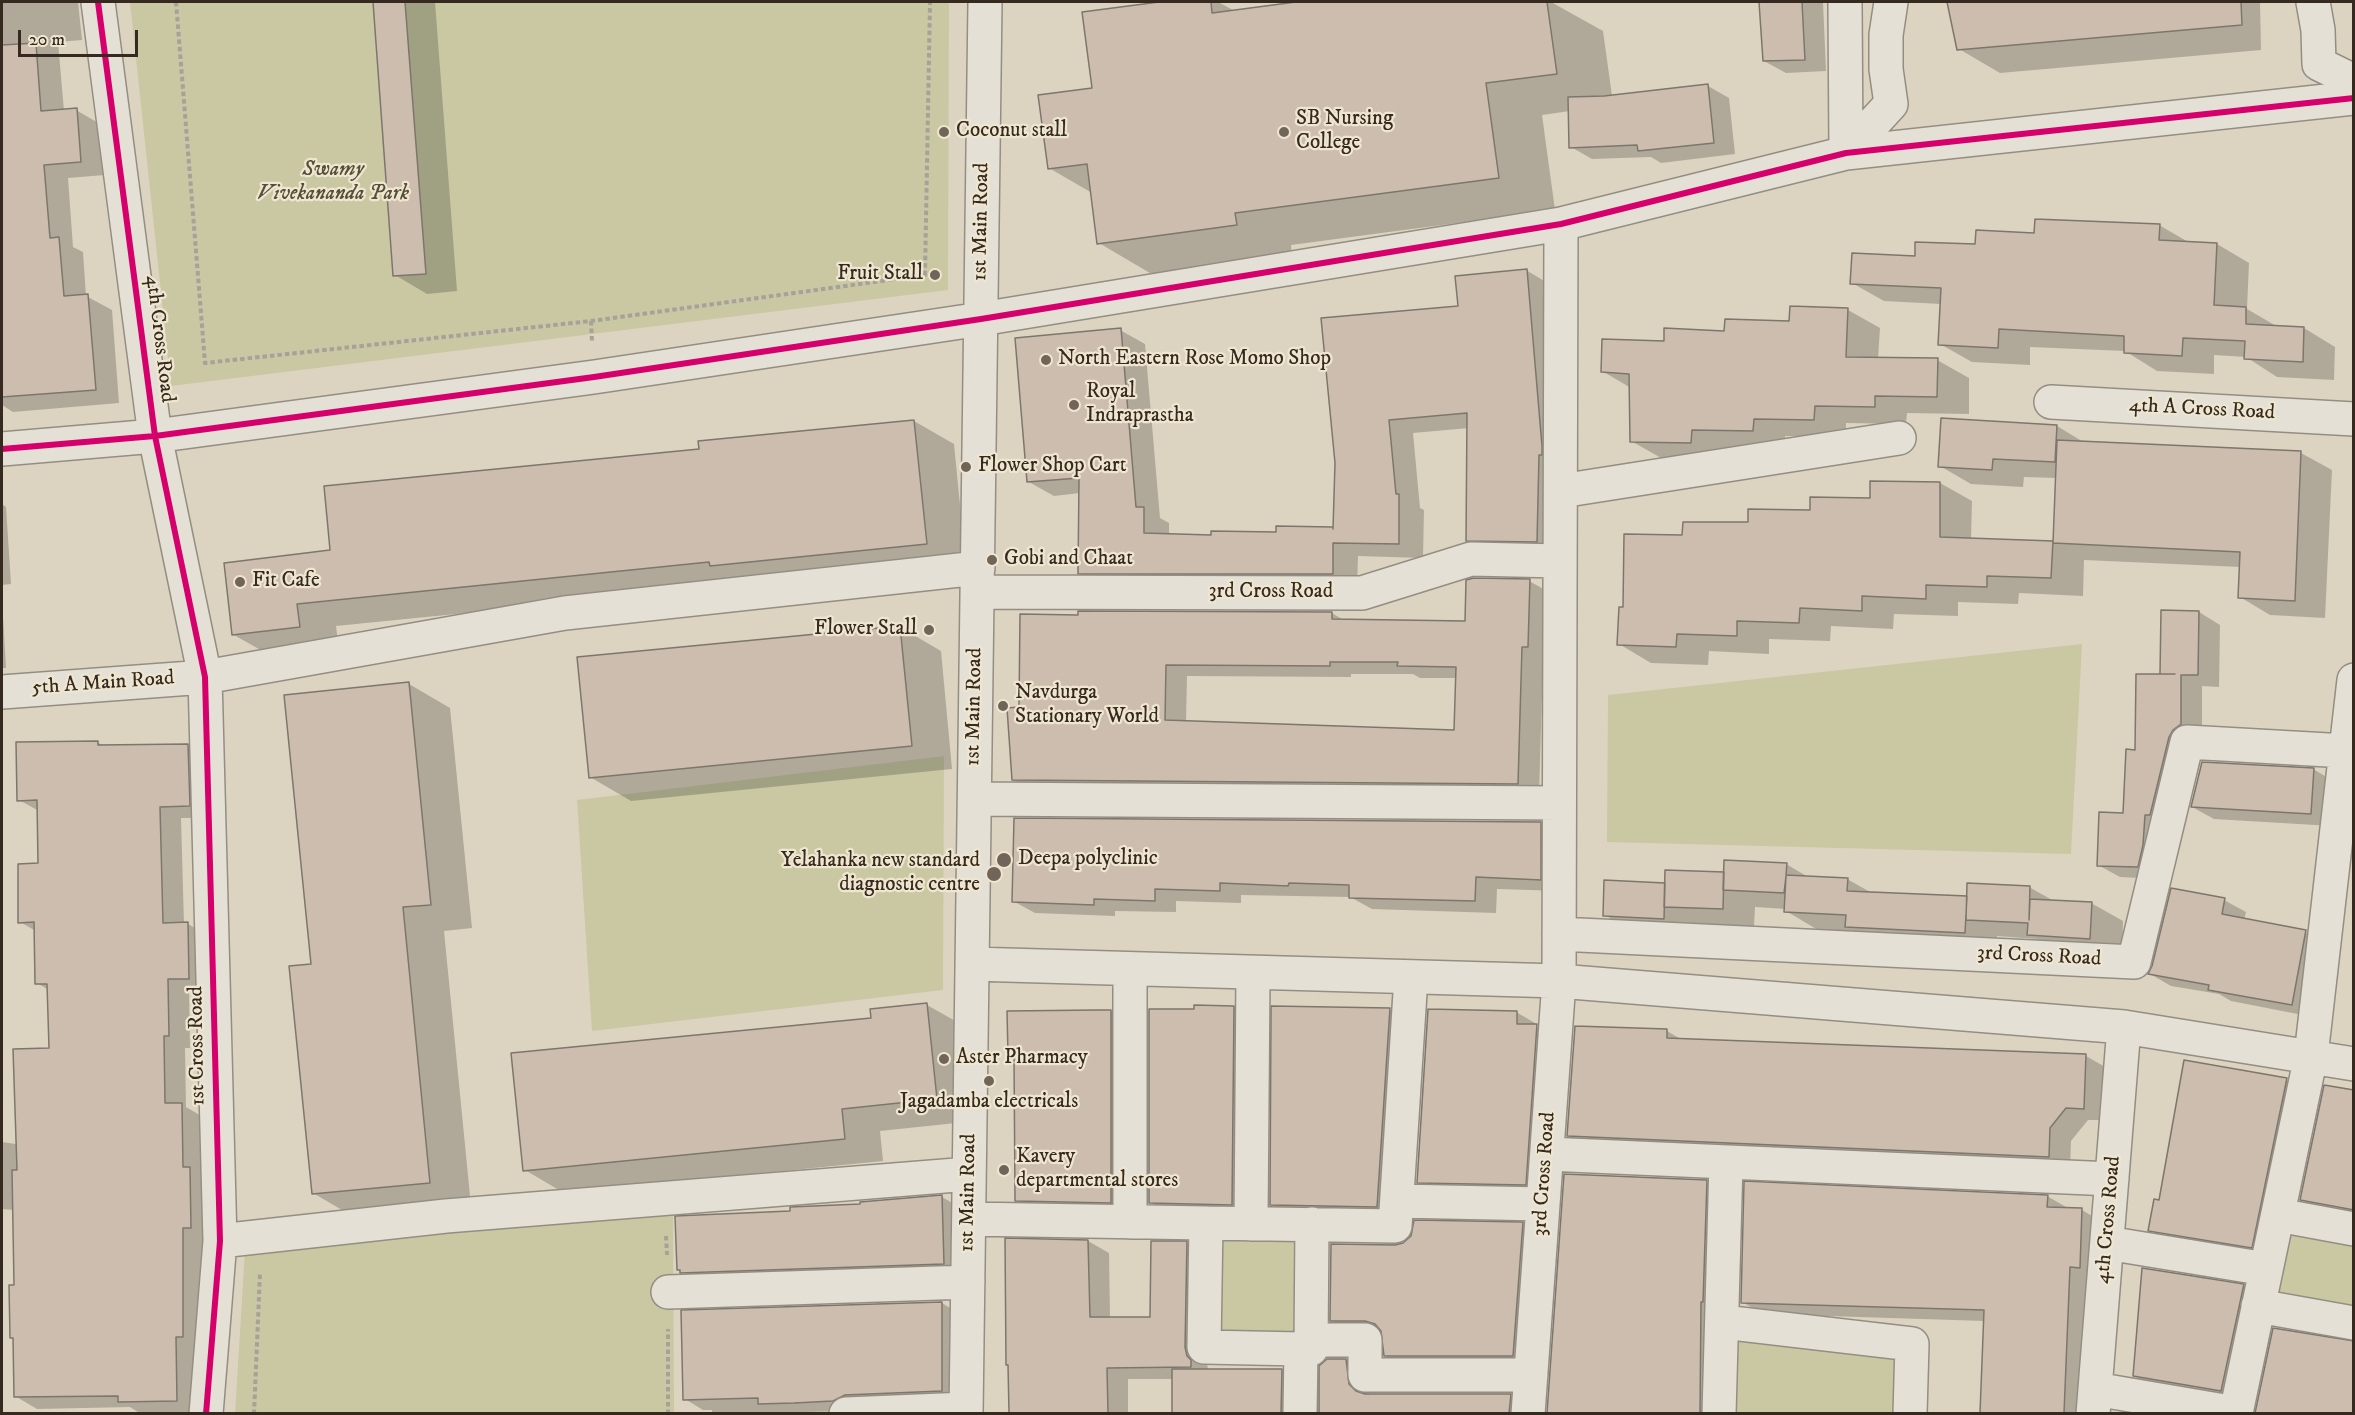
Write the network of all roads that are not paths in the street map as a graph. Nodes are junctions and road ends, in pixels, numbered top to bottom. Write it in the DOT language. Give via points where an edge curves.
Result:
graph roads {
  1 [pos="98,2"];
  2 [pos="985,2"];
  3 [pos="1845,2"];
  4 [pos="1891,2"];
  5 [pos="2313,2"];
  6 [pos="2354,81"];
  7 [pos="2354,98"];
  8 [pos="1846,153"];
  9 [pos="1561,224"];
  10 [pos="981,319"];
  11 [pos="2052,402"];
  12 [pos="2354,419"];
  13 [pos="155,436"];
  14 [pos="1899,438"];
  15 [pos="2,450"];
  16 [pos="1561,491"];
  17 [pos="1560,561"];
  18 [pos="977,580"];
  19 [pos="205,677"];
  20 [pos="2354,680"];
  21 [pos="2,692"];
  22 [pos="2346,751"];
  23 [pos="975,799"];
  24 [pos="1559,803"];
  25 [pos="1559,934"];
  26 [pos="972,964"];
  27 [pos="1130,969"];
  28 [pos="1253,973"];
  29 [pos="1411,977"];
  30 [pos="1559,981"];
  31 [pos="2124,1027"];
  32 [pos="2311,1056"];
  33 [pos="2354,1064"];
  34 [pos="1547,1154"];
  35 [pos="1726,1162"];
  36 [pos="969,1174"];
  37 [pos="2112,1179"];
  38 [pos="1397,1201"];
  39 [pos="1543,1204"];
  40 [pos="2278,1215"];
  41 [pos="969,1219"];
  42 [pos="1130,1222"];
  43 [pos="1206,1223"];
  44 [pos="1251,1224"];
  45 [pos="1312,1224"];
  46 [pos="2354,1229"];
  47 [pos="220,1241"];
  48 [pos="2107,1243"];
  49 [pos="2266,1269"];
  50 [pos="968,1282"];
  51 [pos="668,1292"];
  52 [pos="2258,1306"];
  53 [pos="1723,1322"];
  54 [pos="2354,1323"];
  55 [pos="1306,1344"];
  56 [pos="1531,1375"];
  57 [pos="2094,1401"];
  58 [pos="966,1411"];
  59 [pos="206,1413"];
  60 [pos="846,1413"];
  61 [pos="1300,1413"];
  62 [pos="1528,1413"];
  63 [pos="1719,1413"];
  64 [pos="1910,1413"];
  65 [pos="2236,1413"];
  1 -- 13 [label="street, 4th Cross Road"];
  2 -- 10 [label="street, 1st Main Road"];
  3 -- 8 [label="street"];
  4 -- 8 [label="street" via="1886,58 1891,104"];
  5 -- 6 [label="street" via="2319,64"];
  7 -- 8 [label="street"];
  8 -- 9 [label="street"];
  9 -- 10 [label="street"];
  9 -- 16 [label="street, 3rd Cross Road"];
  10 -- 13 [label="street"];
  10 -- 18 [label="street, 1st Main Road"];
  11 -- 12 [label="street, 4th A Cross Road"];
  13 -- 15 [label="street"];
  13 -- 19 [label="street, 4th Cross Road"];
  14 -- 16 [label="street"];
  16 -- 17 [label="street, 3rd Cross Road"];
  17 -- 18 [label="street, 3rd Cross Road" via="1471,559 1362,593"];
  17 -- 24 [label="street, 3rd Cross Road"];
  18 -- 19 [label="street, 3rd Cross Road" via="565,613"];
  18 -- 23 [label="street, 1st Main Road"];
  19 -- 21 [label="street, 5th A Main Road"];
  19 -- 47 [label="street, 1st Cross Road"];
  20 -- 22 [label="street"];
  22 -- 25 [label="street, 3rd Cross Road" via="2187,742 2134,962"];
  22 -- 32 [label="street"];
  23 -- 24 [label="street"];
  23 -- 26 [label="street, 1st Main Road"];
  24 -- 25 [label="street, 3rd Cross Road"];
  25 -- 30 [label="street, 3rd Cross Road"];
  26 -- 27 [label="street"];
  26 -- 36 [label="street, 1st Main Road"];
  27 -- 28 [label="street"];
  27 -- 42 [label="street"];
  28 -- 29 [label="street"];
  28 -- 44 [label="street"];
  29 -- 30 [label="street"];
  29 -- 38 [label="street"];
  30 -- 31 [label="street"];
  30 -- 34 [label="street, 3rd Cross Road"];
  31 -- 32 [label="street"];
  31 -- 37 [label="street, 4th Cross Road"];
  32 -- 33 [label="street"];
  32 -- 40 [label="street"];
  34 -- 35 [label="street"];
  34 -- 39 [label="street, 3rd Cross Road"];
  35 -- 37 [label="street"];
  35 -- 53 [label="street"];
  36 -- 41 [label="street, 1st Main Road"];
  36 -- 47 [label="street" via="446,1215"];
  37 -- 48 [label="street, 4th Cross Road"];
  38 -- 39 [label="street"];
  38 -- 45 [label="street" via="1395,1226"];
  39 -- 56 [label="street, 3rd Cross Road"];
  40 -- 46 [label="street"];
  40 -- 49 [label="street"];
  41 -- 42 [label="street"];
  41 -- 50 [label="street, 1st Main Road"];
  42 -- 43 [label="street"];
  43 -- 44 [label="street"];
  43 -- 55 [label="street" via="1204,1347"];
  44 -- 45 [label="street"];
  45 -- 55 [label="street"];
  47 -- 59 [label="street, 1st Cross Road"];
  48 -- 49 [label="street"];
  48 -- 57 [label="street, 4th Cross Road"];
  49 -- 52 [label="street"];
  50 -- 51 [label="street"];
  50 -- 58 [label="street, 1st Main Road"];
  52 -- 54 [label="street"];
  52 -- 65 [label="street"];
  53 -- 63 [label="street"];
  53 -- 64 [label="street" via="1912,1344"];
  55 -- 56 [label="street" via="1365,1340 1365,1375"];
  55 -- 61 [label="street"];
  56 -- 62 [label="street, 3rd Cross Road"];
  57 -- 65 [label="street"];
  58 -- 60 [label="street"];
}
